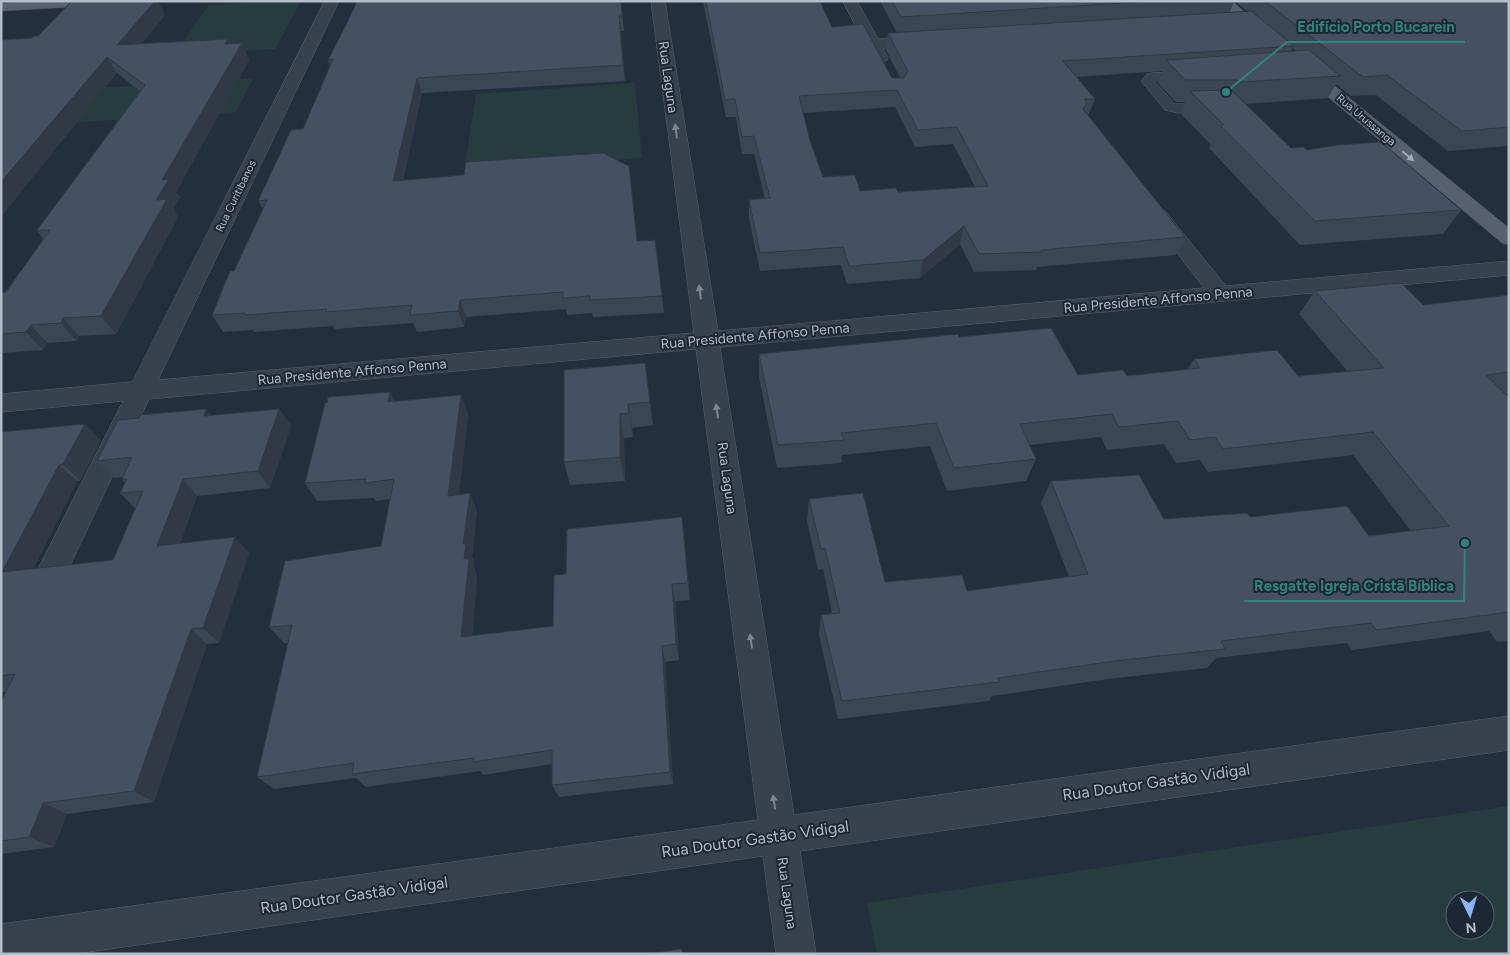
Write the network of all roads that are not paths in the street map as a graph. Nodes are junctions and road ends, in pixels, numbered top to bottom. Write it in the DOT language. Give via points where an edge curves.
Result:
graph roads {
  1 [pos="105,1"];
  2 [pos="332,1"];
  3 [pos="658,1"];
  4 [pos="850,1"];
  5 [pos="1223,1"];
  6 [pos="86,2"];
  7 [pos="1,7"];
  8 [pos="74,15"];
  9 [pos="942,39"];
  10 [pos="873,44"];
  11 [pos="888,74"];
  12 [pos="1198,74"];
  13 [pos="1222,107"];
  14 [pos="1148,202"];
  15 [pos="1509,239"];
  16 [pos="1509,268"];
  17 [pos="1220,294"];
  18 [pos="707,340"];
  19 [pos="140,391"];
  20 [pos="1,403"];
  21 [pos="54,567"];
  22 [pos="1509,733"];
  23 [pos="779,836"];
  24 [pos="1,944"];
  25 [pos="796,954"];
  1 -- 6 [label="main road"];
  2 -- 19 [label="street, Rua Curitibanos"];
  18 -- 3 [label="street, Rua Laguna, one-way"];
  4 -- 10 [label="street"];
  5 -- 15 [label="main road, Rua Urussanga, one-way" via="1237,21 1290,60"];
  6 -- 7 [label="main road"];
  6 -- 8 [label="street"];
  9 -- 10 [label="street"];
  10 -- 11 [label="street"];
  12 -- 13 [label="lane" via="1147,80 1170,107"];
  14 -- 17 [label="street"];
  16 -- 17 [label="street, Rua Presidente Affonso Penna"];
  17 -- 18 [label="street, Rua Presidente Affonso Penna"];
  18 -- 19 [label="street, Rua Presidente Affonso Penna"];
  23 -- 18 [label="street, Rua Laguna, one-way"];
  19 -- 20 [label="street, Rua Presidente Affonso Penna"];
  19 -- 21 [label="street, Rua Curitibanos"];
  22 -- 23 [label="street, Rua Doutor Gastão Vidigal"];
  23 -- 24 [label="street, Rua Doutor Gastão Vidigal"];
  23 -- 25 [label="street, Rua Laguna"];
}
